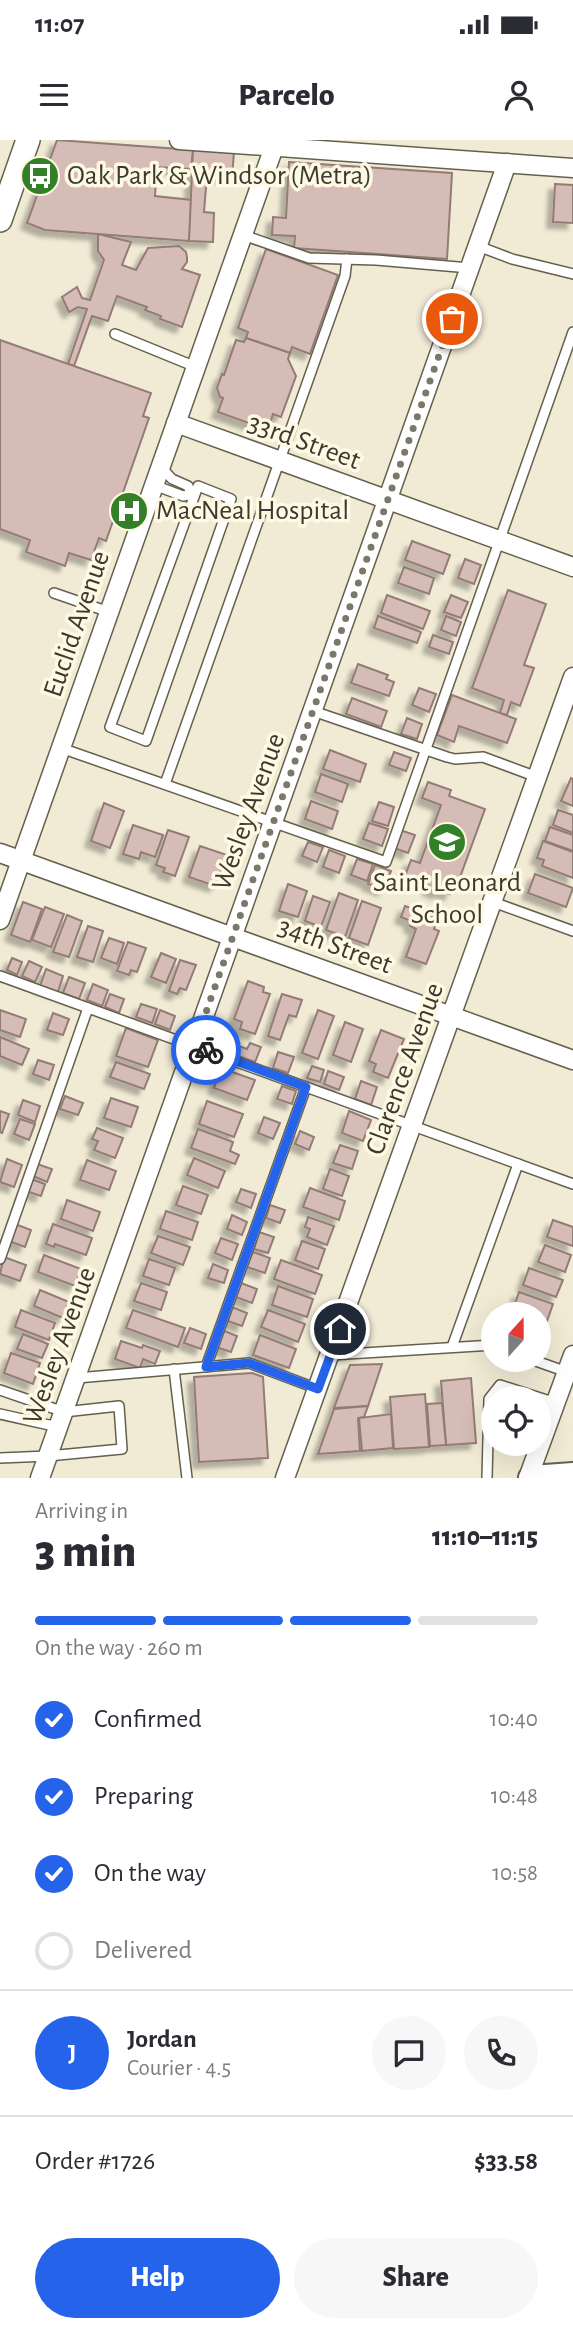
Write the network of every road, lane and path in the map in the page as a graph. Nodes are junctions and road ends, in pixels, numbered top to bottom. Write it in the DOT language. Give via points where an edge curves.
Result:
graph roads {
  1 [pos="28,140"];
  2 [pos="179,140"];
  3 [pos="274,147"];
  4 [pos="507,163"];
  5 [pos="573,168"];
  6 [pos="0,220"];
  7 [pos="243,235"];
  8 [pos="478,246"];
  9 [pos="347,259"];
  10 [pos="470,268"];
  11 [pos="573,274"];
  12 [pos="573,332"];
  13 [pos="115,334"];
  14 [pos="196,367"];
  15 [pos="176,423"];
  16 [pos="279,460"];
  17 [pos="160,467"];
  18 [pos="154,485"];
  19 [pos="193,494"];
  20 [pos="388,500"];
  21 [pos="499,540"];
  22 [pos="573,567"];
  23 [pos="54,593"];
  24 [pos="109,612"];
  25 [pos="573,677"];
  26 [pos="313,711"];
  27 [pos="61,748"];
  28 [pos="425,750"];
  29 [pos="537,777"];
  30 [pos="165,784"];
  31 [pos="274,822"];
  32 [pos="0,853"];
  33 [pos="21,860"];
  34 [pos="492,902"];
  35 [pos="0,920"];
  36 [pos="573,931"];
  37 [pos="233,937"];
  38 [pos="0,976"];
  39 [pos="88,1008"];
  40 [pos="452,1016"];
  41 [pos="194,1046"];
  42 [pos="573,1060"];
  43 [pos="306,1087"];
  44 [pos="413,1125"];
  45 [pos="518,1164"];
  46 [pos="573,1184"];
  47 [pos="0,1259"];
  48 [pos="481,1346"];
  49 [pos="452,1347"];
  50 [pos="331,1355"];
  51 [pos="573,1355"];
  52 [pos="551,1366"];
  53 [pos="206,1367"];
  54 [pos="174,1369"];
  55 [pos="567,1372"];
  56 [pos="77,1378"];
  57 [pos="318,1389"];
  58 [pos="0,1390"];
  59 [pos="556,1403"];
  60 [pos="0,1414"];
  61 [pos="61,1420"];
  62 [pos="48,1456"];
  63 [pos="0,1458"];
  64 [pos="573,1475"];
  65 [pos="40,1478"];
  66 [pos="187,1478"];
  67 [pos="285,1478"];
  68 [pos="487,1478"];
  69 [pos="529,1478"];
  1 -- 6 [label="street"];
  2 -- 3 [label="street"];
  3 -- 4 [label="street"];
  3 -- 7 [label="street, Euclid Avenue"];
  4 -- 5 [label="street"];
  4 -- 8 [label="street, Wesley Avenue"];
  7 -- 9 [label="lane" via="309,258"];
  7 -- 14 [label="street, Euclid Avenue"];
  8 -- 10 [label="street, Wesley Avenue"];
  8 -- 11 [label="lane"];
  9 -- 10 [label="lane"];
  9 -- 16 [label="lane" via="345,276"];
  10 -- 20 [label="street, Wesley Avenue"];
  12 -- 21 [label="lane"];
  13 -- 14 [label="lane"];
  14 -- 15 [label="street, Euclid Avenue"];
  15 -- 16 [label="street, 33rd Street"];
  15 -- 17 [label="street, Euclid Avenue"];
  16 -- 20 [label="street, 33rd Street"];
  16 -- 30 [label="lane"];
  17 -- 18 [label="street, Euclid Avenue"];
  17 -- 19 [label="lane"];
  18 -- 19 [label="lane" via="183,496"];
  18 -- 24 [label="street, Euclid Avenue"];
  19 -- 19 [label="lane" via="110,727 146,741 231,499 198,486"];
  20 -- 21 [label="street, 33rd Street"];
  20 -- 26 [label="street, Wesley Avenue"];
  21 -- 22 [label="street, 33rd Street"];
  21 -- 28 [label="lane"];
  23 -- 24 [label="lane"];
  24 -- 27 [label="street, Euclid Avenue"];
  25 -- 29 [label="street, Clarence Avenue"];
  26 -- 28 [label="lane"];
  26 -- 31 [label="street, Wesley Avenue"];
  27 -- 30 [label="lane"];
  27 -- 33 [label="street, Euclid Avenue"];
  28 -- 29 [label="lane" via="455,759 483,757"];
  28 -- 31 [label="lane" via="386,862"];
  29 -- 34 [label="street, Clarence Avenue"];
  30 -- 31 [label="lane"];
  31 -- 37 [label="street, Wesley Avenue"];
  32 -- 33 [label="street, 34th Street"];
  33 -- 35 [label="street, Euclid Avenue"];
  33 -- 37 [label="street, 34th Street"];
  34 -- 36 [label="lane"];
  34 -- 40 [label="street, Clarence Avenue"];
  37 -- 40 [label="street, 34th Street"];
  37 -- 41 [label="street, Wesley Avenue"];
  38 -- 39 [label="lane"];
  39 -- 41 [label="lane"];
  39 -- 47 [label="lane"];
  40 -- 42 [label="street, 34th Street"];
  40 -- 44 [label="street, Clarence Avenue"];
  41 -- 43 [label="lane"];
  41 -- 56 [label="street, Wesley Avenue"];
  43 -- 44 [label="lane"];
  43 -- 53 [label="lane"];
  44 -- 45 [label="lane"];
  44 -- 50 [label="street, Clarence Avenue"];
  45 -- 46 [label="lane"];
  45 -- 49 [label="lane"];
  48 -- 49 [label="lane"];
  49 -- 50 [label="lane"];
  50 -- 57 [label="street, Clarence Avenue"];
  51 -- 55 [label="street"];
  52 -- 55 [label="lane"];
  53 -- 54 [label="lane"];
  53 -- 57 [label="lane" via="249,1363"];
  54 -- 56 [label="lane"];
  54 -- 66 [label="lane"];
  55 -- 59 [label="street"];
  56 -- 61 [label="street, Wesley Avenue"];
  57 -- 67 [label="street, Clarence Avenue"];
  58 -- 61 [label="lane"];
  59 -- 68 [label="lane" via="500,1385 489,1399"];
  59 -- 69 [label="street"];
  60 -- 61 [label="lane"];
  61 -- 62 [label="street, Wesley Avenue"];
  61 -- 62 [label="lane" via="119,1406 122,1448"];
  62 -- 63 [label="lane"];
  62 -- 65 [label="street, Wesley Avenue"];
  64 -- 69 [label="main road"];
}
